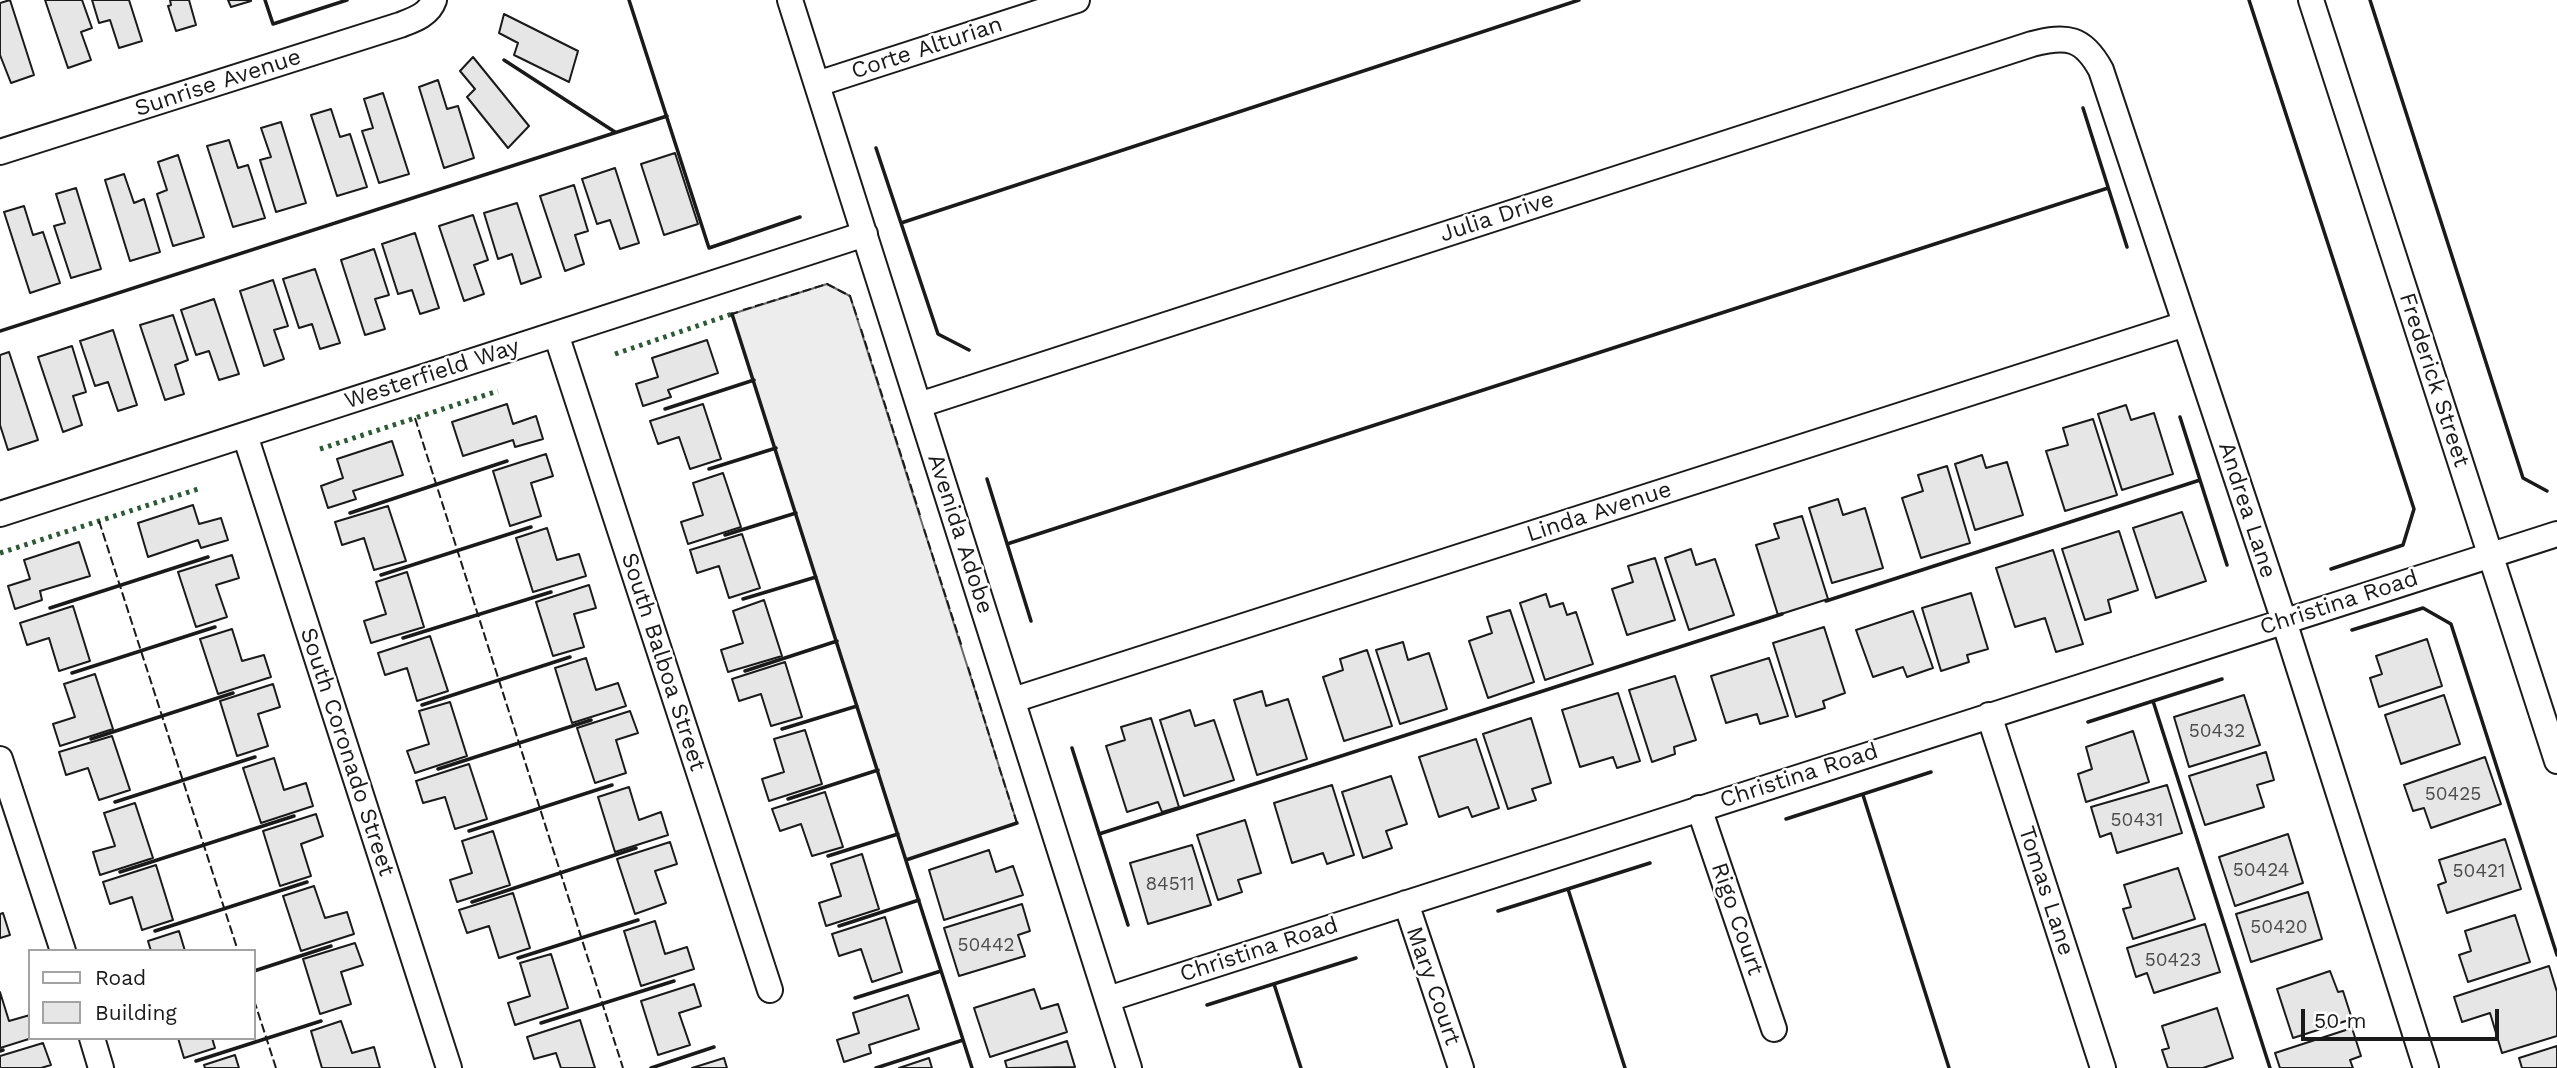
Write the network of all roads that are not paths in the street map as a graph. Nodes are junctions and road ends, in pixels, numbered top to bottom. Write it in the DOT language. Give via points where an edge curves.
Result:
graph roads {
  1 [pos="790,0"];
  2 [pos="1077,0"];
  3 [pos="2311,0"];
  4 [pos="433,3"];
  5 [pos="2077,41"];
  6 [pos="817,83"];
  7 [pos="0,152"];
  8 [pos="865,234"];
  9 [pos="2185,324"];
  10 [pos="556,334"];
  11 [pos="919,405"];
  12 [pos="245,435"];
  13 [pos="0,514"];
  14 [pos="2557,534"];
  15 [pos="2490,555"];
  16 [pos="2284,621"];
  17 [pos="1013,700"];
  18 [pos="1989,715"];
  19 [pos="0,759"];
  20 [pos="2557,761"];
  21 [pos="1699,808"];
  22 [pos="1406,903"];
  23 [pos="62,949"];
  24 [pos="770,990"];
  25 [pos="1108,999"];
  26 [pos="1774,1029"];
  27 [pos="93,1040"];
  28 [pos="101,1068"];
  29 [pos="449,1068"];
  30 [pos="1129,1068"];
  31 [pos="1461,1068"];
  32 [pos="2103,1068"];
  33 [pos="2426,1068"];
  1 -- 6 [label="street, Avenida Adobe"];
  2 -- 6 [label="street, Corte Alturian"];
  3 -- 15 [label="street, Frederick Street"];
  4 -- 7 [label="street, Sunrise Avenue" via="419,17 400,25"];
  5 -- 9 [label="street, Andrea Lane" via="2092,53 2101,70"];
  5 -- 11 [label="street, Julia Drive" via="2057,38 2032,44"];
  6 -- 8 [label="street, Avenida Adobe"];
  8 -- 10 [label="street, Westerfield Way"];
  8 -- 11 [label="street, Avenida Adobe"];
  9 -- 16 [label="street, Andrea Lane"];
  9 -- 17 [label="street, Linda Avenue"];
  10 -- 12 [label="street, Westerfield Way"];
  10 -- 24 [label="street, South Balboa Street"];
  11 -- 17 [label="street, Avenida Adobe"];
  12 -- 13 [label="street, Westerfield Way"];
  12 -- 29 [label="street, South Coronado Street"];
  14 -- 15 [label="street, Christina Road"];
  15 -- 16 [label="street, Christina Road"];
  15 -- 20 [label="street, Frederick Street"];
  16 -- 18 [label="street, Christina Road"];
  16 -- 33 [label="street, Andrea Lane"];
  17 -- 25 [label="street, Avenida Adobe"];
  18 -- 21 [label="street, Christina Road"];
  18 -- 32 [label="street, Tomas Lane"];
  19 -- 23 [label="street"];
  21 -- 22 [label="street, Christina Road"];
  21 -- 26 [label="street, Rigo Court"];
  22 -- 25 [label="street, Christina Road"];
  22 -- 31 [label="street, Mary Court"];
  25 -- 30 [label="street, Avenida Adobe"];
  27 -- 28 [label="street"];
}
